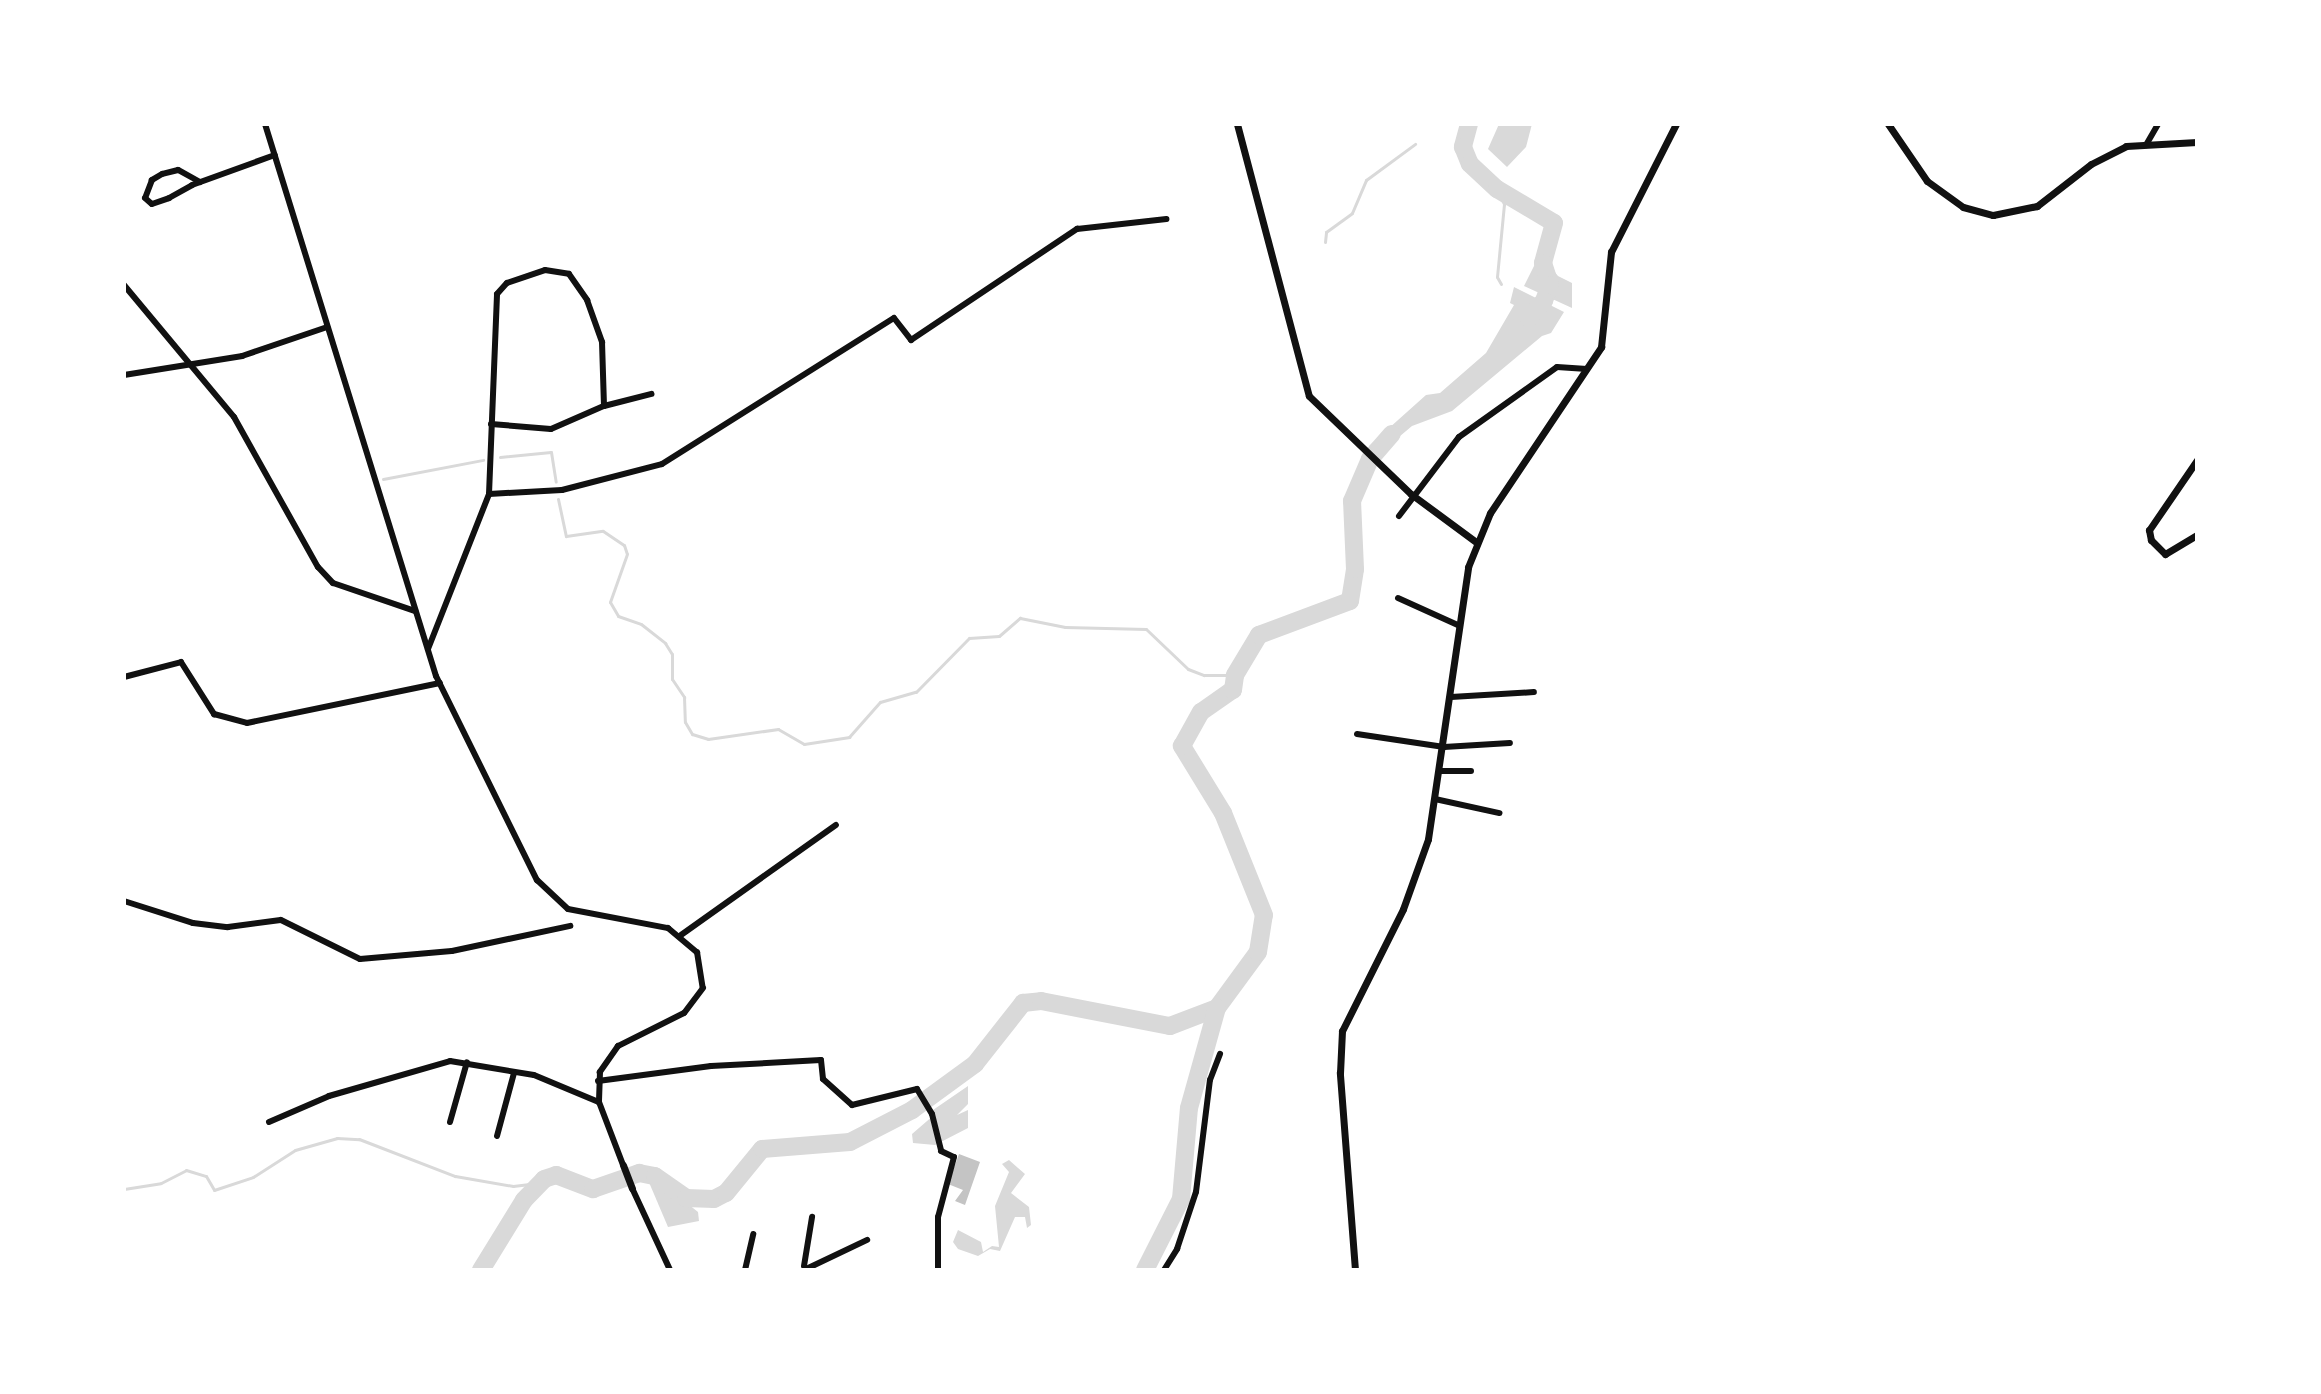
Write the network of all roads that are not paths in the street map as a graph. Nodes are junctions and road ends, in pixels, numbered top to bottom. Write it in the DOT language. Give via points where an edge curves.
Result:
graph roads {
  1 [pos="265,124"];
  2 [pos="1237,124"];
  3 [pos="1676,124"];
  4 [pos="1888,124"];
  5 [pos="2158,124"];
  6 [pos="2197,142"];
  7 [pos="2146,145"];
  8 [pos="275,155"];
  9 [pos="200,182"];
  10 [pos="1166,219"];
  11 [pos="124,285"];
  12 [pos="327,327"];
  13 [pos="192,361"];
  14 [pos="1587,369"];
  15 [pos="124,375"];
  16 [pos="651,394"];
  17 [pos="604,406"];
  18 [pos="491,424"];
  19 [pos="2197,460"];
  20 [pos="489,494"];
  21 [pos="1413,495"];
  22 [pos="1399,516"];
  23 [pos="2197,535"];
  24 [pos="1476,542"];
  25 [pos="1398,598"];
  26 [pos="415,611"];
  27 [pos="1460,626"];
  28 [pos="428,649"];
  29 [pos="124,677"];
  30 [pos="440,683"];
  31 [pos="1534,692"];
  32 [pos="1451,697"];
  33 [pos="1357,734"];
  34 [pos="1510,743"];
  35 [pos="1444,747"];
  36 [pos="1440,771"];
  37 [pos="1471,771"];
  38 [pos="1435,799"];
  39 [pos="1499,813"];
  40 [pos="836,825"];
  41 [pos="124,901"];
  42 [pos="570,926"];
  43 [pos="681,935"];
  44 [pos="1220,1054"];
  45 [pos="467,1062"];
  46 [pos="514,1073"];
  47 [pos="598,1081"];
  48 [pos="599,1102"];
  49 [pos="269,1122"];
  50 [pos="450,1122"];
  51 [pos="497,1136"];
  52 [pos="623,1165"];
  53 [pos="632,1188"];
  54 [pos="812,1217"];
  55 [pos="753,1234"];
  56 [pos="867,1240"];
  57 [pos="804,1268"];
  58 [pos="670,1270"];
  59 [pos="745,1270"];
  60 [pos="938,1270"];
  61 [pos="1164,1270"];
  62 [pos="1355,1270"];
  1 -- 8 [label="street"];
  2 -- 21 [label="street" via="1303,383 1321,411"];
  3 -- 14 [label="street" via="1611,252 1606,325 1601,347"];
  4 -- 7 [label="street" via="1927,181 1963,207 1993,215 2037,206 2106,154"];
  5 -- 7 [label="street"];
  6 -- 7 [label="street"];
  8 -- 9 [label="street"];
  8 -- 12 [label="street"];
  9 -- 9 [label="street" via="152,204 145,198 152,180 162,174 178,170"];
  10 -- 20 [label="street" via="1077,229 911,340 894,318 643,472 562,490"];
  11 -- 13 [label="street"];
  12 -- 13 [label="street" via="242,356"];
  12 -- 26 [label="street"];
  13 -- 15 [label="street"];
  13 -- 26 [label="street" via="234,417 318,567 333,583"];
  14 -- 21 [label="street" via="1557,367 1459,437"];
  14 -- 24 [label="street"];
  16 -- 17 [label="street"];
  17 -- 18 [label="street" via="551,429"];
  17 -- 18 [label="street" via="602,342 587,300 569,274 545,270 507,283 497,294"];
  18 -- 20 [label="street"];
  19 -- 23 [label="street" via="2149,530 2165,554"];
  20 -- 28 [label="street"];
  21 -- 22 [label="street"];
  21 -- 24 [label="street"];
  24 -- 27 [label="street"];
  25 -- 27 [label="street"];
  26 -- 28 [label="street"];
  27 -- 32 [label="street"];
  28 -- 30 [label="street"];
  29 -- 30 [label="street" via="181,662 214,714 247,723"];
  30 -- 43 [label="street" via="537,880 568,909"];
  31 -- 32 [label="street"];
  32 -- 35 [label="street"];
  33 -- 35 [label="street"];
  34 -- 35 [label="street"];
  35 -- 36 [label="street"];
  36 -- 37 [label="street"];
  36 -- 38 [label="street"];
  38 -- 39 [label="street"];
  38 -- 62 [label="street" via="1428,839 1403,909 1342,1031 1340,1073"];
  40 -- 43 [label="street"];
  41 -- 42 [label="street" via="193,923 228,927 281,920 360,959 452,951"];
  43 -- 47 [label="street" via="697,952 703,988 684,1013 618,1046"];
  44 -- 61 [label="street" via="1210,1080 1196,1192 1177,1249"];
  45 -- 46 [label="street"];
  45 -- 49 [label="street" via="406,1071"];
  45 -- 50 [label="street"];
  46 -- 48 [label="street" via="534,1075"];
  46 -- 51 [label="street"];
  47 -- 48 [label="street"];
  47 -- 60 [label="street" via="711,1066 821,1060 823,1079 852,1105 912,1087 926,1105 941,1151 954,1157 938,1217"];
  48 -- 52 [label="street"];
  52 -- 53 [label="street"];
  53 -- 58 [label="street"];
  54 -- 57 [label="street"];
  55 -- 59 [label="street"];
  56 -- 57 [label="street"];
}
